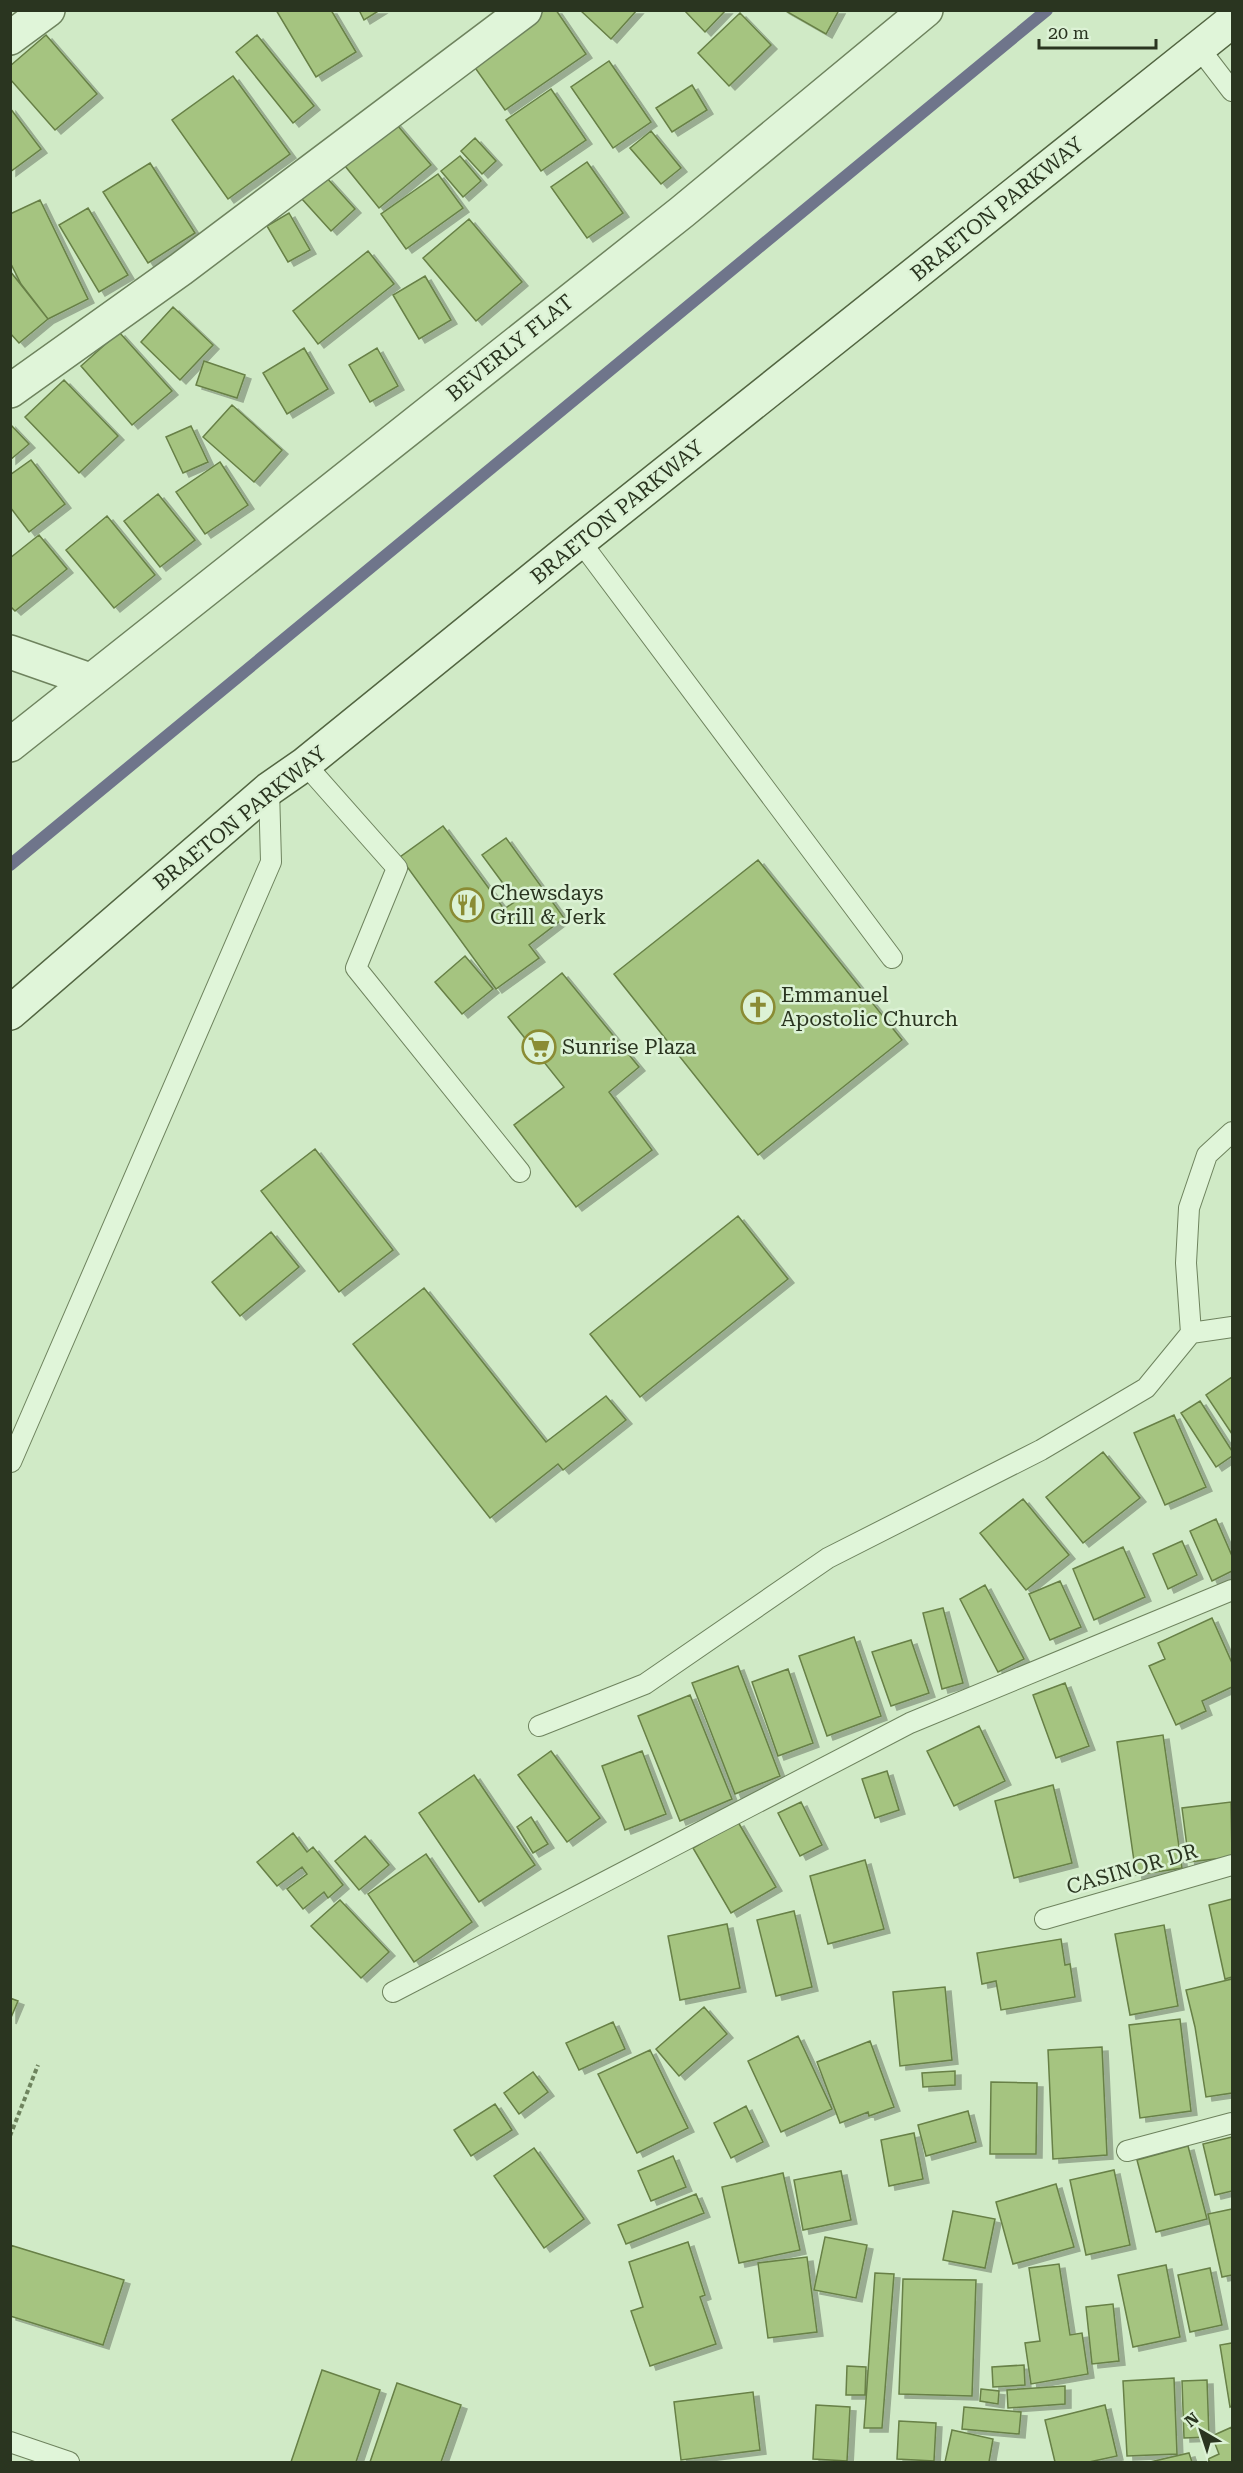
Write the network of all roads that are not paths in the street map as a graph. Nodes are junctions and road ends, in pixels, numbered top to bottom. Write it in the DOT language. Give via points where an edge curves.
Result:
graph roads {
  1 [pos="48,10"];
  2 [pos="525,10"];
  3 [pos="926,10"];
  4 [pos="1233,21"];
  5 [pos="10,38"];
  6 [pos="1199,48"];
  7 [pos="1233,91"];
  8 [pos="10,391"];
  9 [pos="579,541"];
  10 [pos="10,652"];
  11 [pos="90,680"];
  12 [pos="10,745"];
  13 [pos="305,764"];
  14 [pos="269,789"];
  15 [pos="892,958"];
  16 [pos="10,1013"];
  17 [pos="1233,1132"];
  18 [pos="520,1172"];
  19 [pos="1233,1327"];
  20 [pos="1191,1334"];
  21 [pos="11,1462"];
  22 [pos="1233,1590"];
  23 [pos="539,1726"];
  24 [pos="1233,1865"];
  25 [pos="1045,1919"];
  26 [pos="393,1992"];
  27 [pos="1233,2123"];
  28 [pos="1127,2151"];
  29 [pos="10,2442"];
  30 [pos="69,2463"];
  1 -- 5 [label="street"];
  2 -- 8 [label="street" via="200,255"];
  3 -- 11 [label="street, BEVERLY FLAT" via="682,212"];
  4 -- 6 [label="street, BRAETON PARKWAY"];
  6 -- 7 [label="lane"];
  6 -- 9 [label="street, BRAETON PARKWAY"];
  9 -- 13 [label="street, BRAETON PARKWAY"];
  9 -- 15 [label="lane"];
  10 -- 11 [label="street"];
  11 -- 12 [label="street, BEVERLY FLAT"];
  13 -- 14 [label="street, BRAETON PARKWAY"];
  13 -- 18 [label="lane" via="398,867 356,968"];
  14 -- 16 [label="street, BRAETON PARKWAY"];
  14 -- 21 [label="lane" via="271,862"];
  17 -- 20 [label="lane" via="1207,1155 1189,1208 1185,1263"];
  19 -- 20 [label="lane"];
  20 -- 23 [label="lane" via="1146,1388 1041,1450 828,1558 645,1684"];
  22 -- 26 [label="lane" via="910,1723"];
  24 -- 25 [label="lane, CASINOR DR"];
  27 -- 28 [label="lane"];
  29 -- 30 [label="lane"];
}
